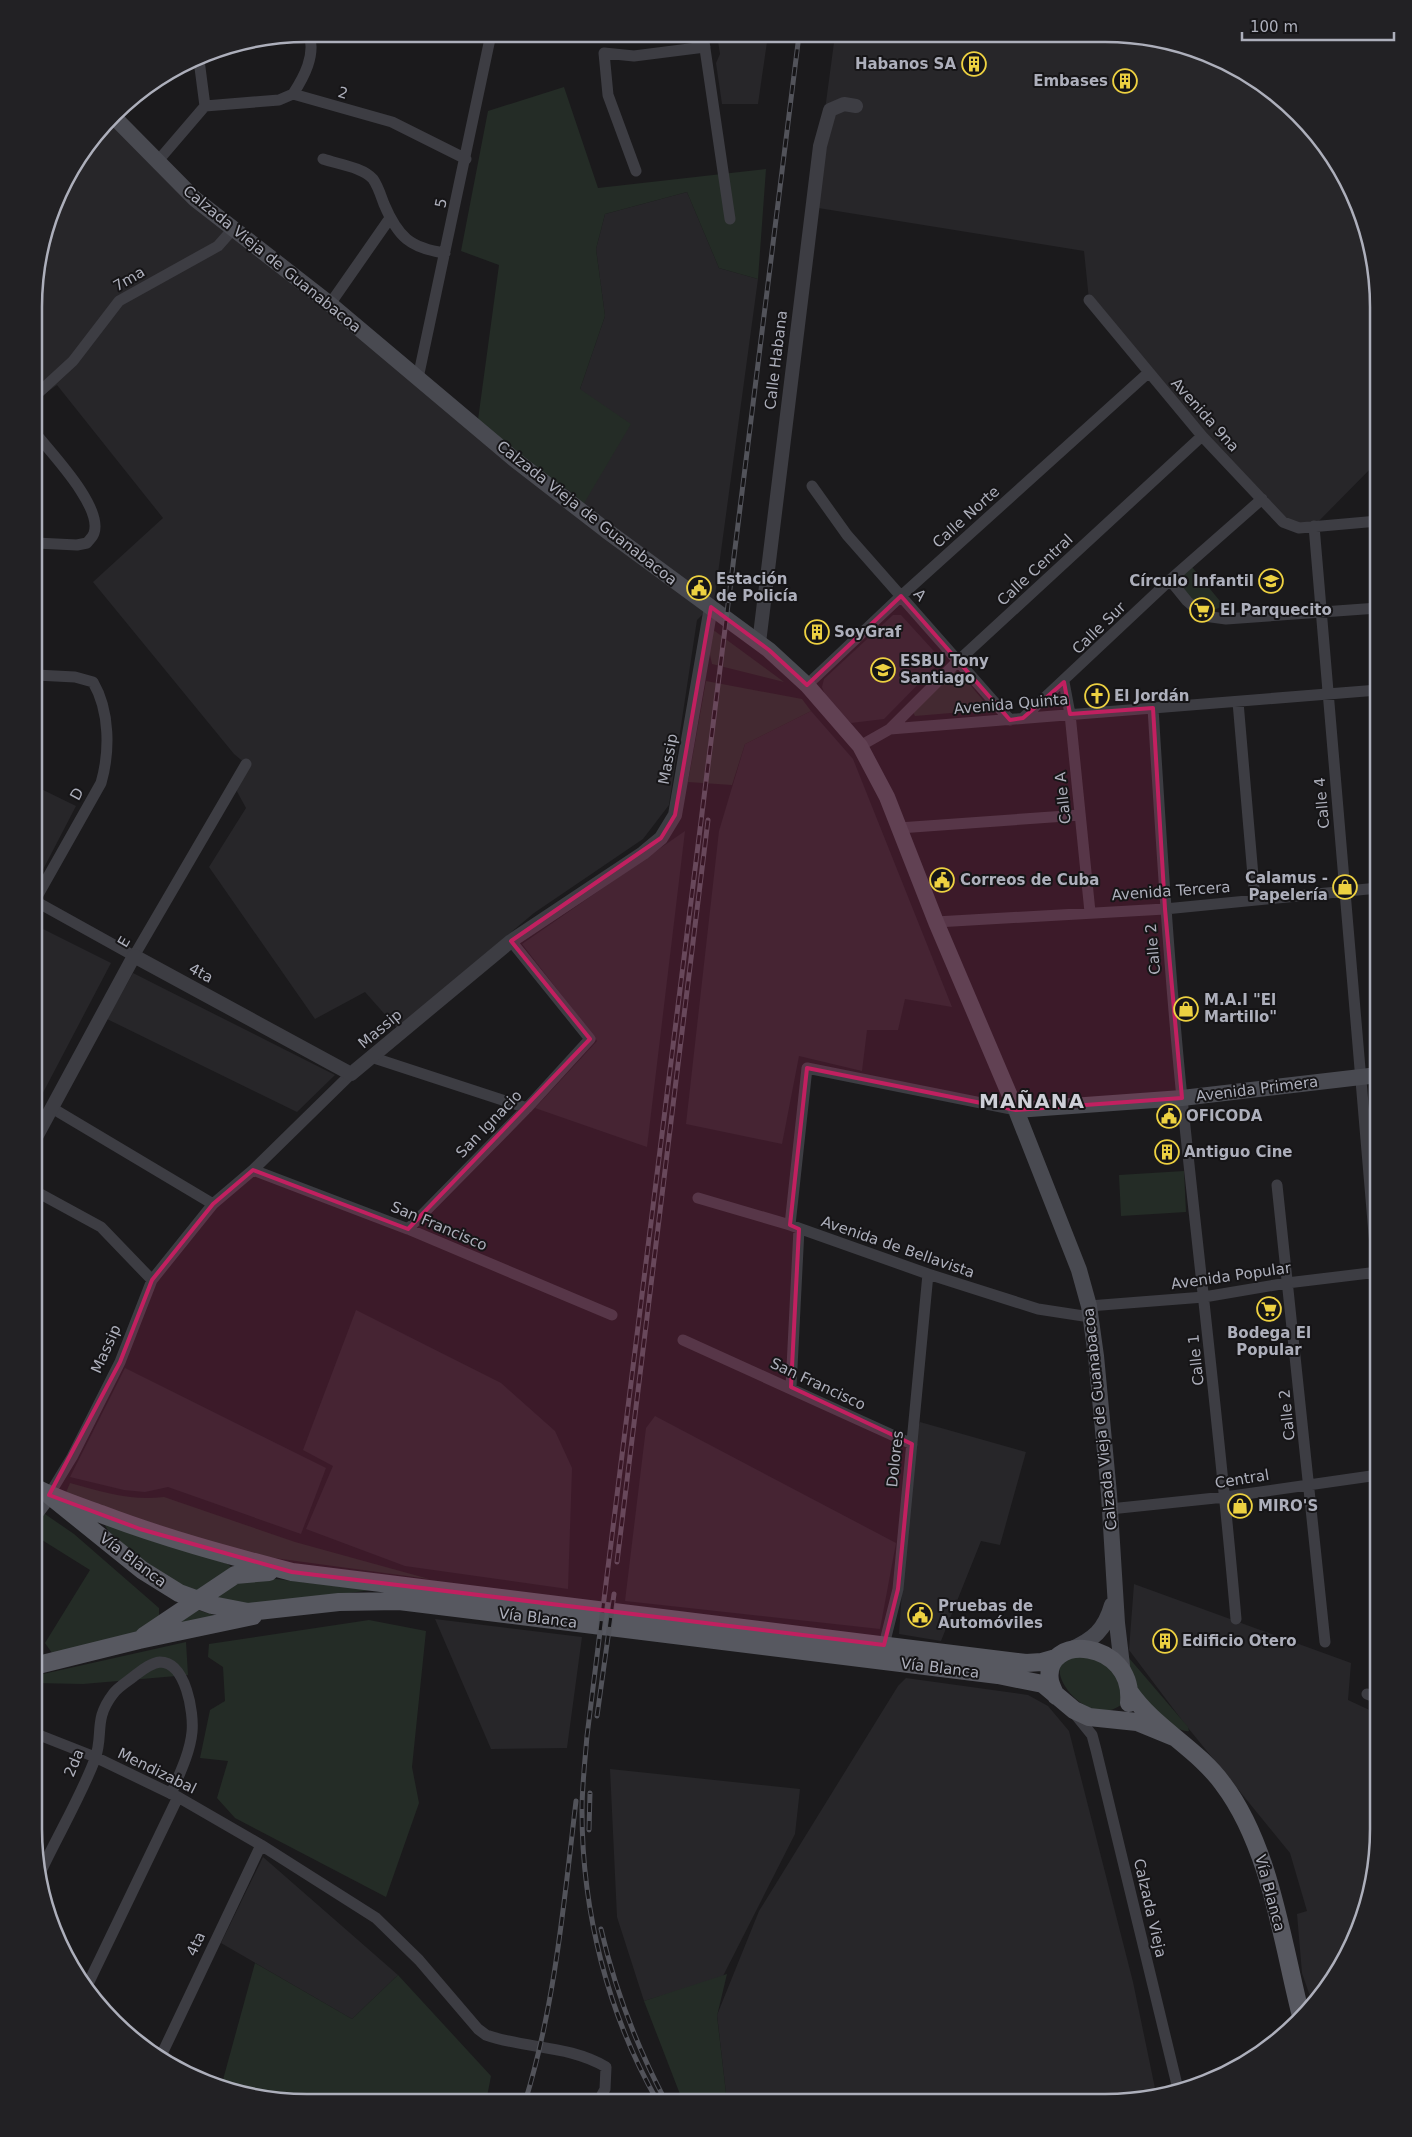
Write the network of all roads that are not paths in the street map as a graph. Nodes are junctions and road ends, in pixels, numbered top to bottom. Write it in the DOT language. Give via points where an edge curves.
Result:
graph roads {
  1 [pos="310,43"];
  2 [pos="489,43"];
  3 [pos="695,43"];
  4 [pos="704,43"];
  5 [pos="200,66"];
  6 [pos="293,94"];
  7 [pos="206,106"];
  8 [pos="856,106"];
  9 [pos="118,122"];
  10 [pos="323,159"];
  11 [pos="466,159"];
  12 [pos="157,162"];
  13 [pos="636,171"];
  14 [pos="390,218"];
  15 [pos="730,219"];
  16 [pos="233,229"];
  17 [pos="445,253"];
  18 [pos="1089,300"];
  19 [pos="330,304"];
  20 [pos="1148,373"];
  21 [pos="418,378"];
  22 [pos="42,389"];
  23 [pos="1202,436"];
  24 [pos="42,442"];
  25 [pos="812,486"];
  26 [pos="1262,500"];
  27 [pos="1370,522"];
  28 [pos="1314,526"];
  29 [pos="42,543"];
  30 [pos="1170,580"];
  31 [pos="901,596"];
  32 [pos="710,607"];
  33 [pos="1370,609"];
  34 [pos="1322,612"];
  35 [pos="759,643"];
  36 [pos="959,660"];
  37 [pos="42,675"];
  38 [pos="1064,682"];
  39 [pos="807,685"];
  40 [pos="1370,691"];
  41 [pos="1328,694"];
  42 [pos="1238,702"];
  43 [pos="1153,708"];
  44 [pos="1070,714"];
  45 [pos="1024,718"];
  46 [pos="1010,720"];
  47 [pos="890,729"];
  48 [pos="860,746"];
  49 [pos="246,764"];
  50 [pos="1080,815"];
  51 [pos="899,828"];
  52 [pos="42,888"];
  53 [pos="1370,889"];
  54 [pos="1345,891"];
  55 [pos="1255,899"];
  56 [pos="42,905"];
  57 [pos="1165,909"];
  58 [pos="1090,912"];
  59 [pos="936,922"];
  60 [pos="511,941"];
  61 [pos="134,956"];
  62 [pos="371,1057"];
  63 [pos="351,1074"];
  64 [pos="1370,1076"];
  65 [pos="1360,1077"];
  66 [pos="1182,1098"];
  67 [pos="52,1108"];
  68 [pos="527,1108"];
  69 [pos="1016,1110"];
  70 [pos="42,1126"];
  71 [pos="253,1170"];
  72 [pos="1277,1185"];
  73 [pos="1370,1187"];
  74 [pos="42,1195"];
  75 [pos="698,1198"];
  76 [pos="213,1204"];
  77 [pos="794,1227"];
  78 [pos="408,1229"];
  79 [pos="928,1274"];
  80 [pos="1370,1276"];
  81 [pos="152,1280"];
  82 [pos="1287,1283"];
  83 [pos="1204,1298"];
  84 [pos="1089,1311"];
  85 [pos="612,1315"];
  86 [pos="683,1340"];
  87 [pos="791,1387"];
  88 [pos="912,1444"];
  89 [pos="1370,1476"];
  90 [pos="1310,1483"];
  91 [pos="42,1491"];
  92 [pos="1225,1497"];
  93 [pos="1110,1509"];
  94 [pos="292,1572"];
  95 [pos="166,1586"];
  96 [pos="1116,1586"];
  97 [pos="196,1600"];
  98 [pos="271,1611"];
  99 [pos="1236,1620"];
  100 [pos="164,1622"];
  101 [pos="139,1640"];
  102 [pos="1325,1642"];
  103 [pos="884,1645"];
  104 [pos="1063,1654"];
  105 [pos="42,1664"];
  106 [pos="1123,1674"];
  107 [pos="1130,1691"];
  108 [pos="1056,1696"];
  109 [pos="1114,1720"];
  110 [pos="1092,1735"];
  111 [pos="42,1736"];
  112 [pos="1176,1738"];
  113 [pos="96,1757"];
  114 [pos="174,1795"];
  115 [pos="261,1845"];
  116 [pos="45,1863"];
  117 [pos="89,1980"];
  118 [pos="1299,2009"];
  119 [pos="163,2052"];
  120 [pos="1177,2084"];
  121 [pos="602,2094"];
  1 -- 6 [label="street" via="309,63"];
  2 -- 11 [label="street, 5"];
  3 -- 13 [label="street" via="634,56 604,54 608,95"];
  4 -- 15 [label="street"];
  5 -- 7 [label="street"];
  6 -- 7 [label="street" via="279,100"];
  6 -- 11 [label="street, 2" via="392,122"];
  7 -- 12 [label="street"];
  8 -- 35 [label="street, Calle Habana" via="844,104 830,110 820,146"];
  9 -- 12 [label="main road, Calzada Vieja de Guanabacoa"];
  10 -- 14 [label="street" via="365,173 372,179"];
  11 -- 17 [label="street, 5"];
  12 -- 16 [label="main road, Calzada Vieja de Guanabacoa" via="195,199"];
  14 -- 17 [label="street" via="407,241 418,248"];
  14 -- 19 [label="street"];
  16 -- 19 [label="main road, Calzada Vieja de Guanabacoa"];
  16 -- 22 [label="street, 7ma" via="218,246 119,301 73,361"];
  17 -- 21 [label="street, 5"];
  18 -- 20 [label="street, Avenida 9na"];
  19 -- 21 [label="main road, Calzada Vieja de Guanabacoa"];
  20 -- 23 [label="street, Avenida 9na"];
  20 -- 31 [label="street, Calle Norte"];
  21 -- 32 [label="main road, Calzada Vieja de Guanabacoa" via="514,459"];
  23 -- 26 [label="street, Avenida 9na"];
  23 -- 36 [label="street, Calle Central"];
  24 -- 29 [label="street" via="88,501 94,523 94,533 87,543"];
  25 -- 31 [label="street, A" via="847,535"];
  26 -- 28 [label="street, Avenida 9na" via="1283,522 1299,528"];
  26 -- 30 [label="street, Calle Sur"];
  27 -- 28 [label="street, Avenida 9na"];
  28 -- 34 [label="street, Calle 4"];
  30 -- 34 [label="street" via="1204,616 1226,619"];
  30 -- 38 [label="street, Calle Sur"];
  31 -- 36 [label="street, A"];
  31 -- 39 [label="street, Calle Norte"];
  32 -- 35 [label="main road, Calzada Vieja de Guanabacoa"];
  32 -- 60 [label="street, Massip" via="675,815 661,838 642,853"];
  33 -- 34 [label="street"];
  34 -- 41 [label="street, Calle 4"];
  35 -- 39 [label="main road, Calzada Vieja de Guanabacoa"];
  36 -- 46 [label="street, A"];
  36 -- 47 [label="street, Calle Central"];
  37 -- 52 [label="street, D" via="84,678 93,682 99,692 106,732 106,763 102,776"];
  38 -- 44 [label="street, Calle A"];
  38 -- 45 [label="street, Calle Sur"];
  39 -- 48 [label="main road, Calzada Vieja de Guanabacoa"];
  40 -- 41 [label="street, Avenida Quinta"];
  41 -- 42 [label="street, Avenida Quinta"];
  41 -- 54 [label="street, Calle 4"];
  42 -- 43 [label="street, Avenida Quinta"];
  42 -- 55 [label="street"];
  43 -- 44 [label="street, Avenida Quinta"];
  43 -- 57 [label="street, Calle 2"];
  44 -- 45 [label="street, Avenida Quinta"];
  44 -- 50 [label="street, Calle A"];
  45 -- 46 [label="street, Avenida Quinta"];
  46 -- 47 [label="street, Avenida Quinta"];
  47 -- 48 [label="street, Avenida Quinta"];
  48 -- 51 [label="main road, Calzada Vieja de Guanabacoa" via="876,773"];
  49 -- 61 [label="street, E"];
  50 -- 51 [label="street"];
  50 -- 58 [label="street, Calle A"];
  51 -- 59 [label="main road, Calzada Vieja de Guanabacoa"];
  53 -- 54 [label="street, Avenida Tercera"];
  54 -- 55 [label="street, Avenida Tercera"];
  54 -- 65 [label="street, Calle 4"];
  55 -- 57 [label="street, Avenida Tercera"];
  56 -- 61 [label="street, 4ta"];
  57 -- 58 [label="street, Avenida Tercera"];
  57 -- 66 [label="street, Calle 2"];
  58 -- 59 [label="street, Avenida Tercera"];
  59 -- 69 [label="main road, Calzada Vieja de Guanabacoa"];
  60 -- 62 [label="street, Massip"];
  60 -- 68 [label="street, San Ignacio" via="590,1038"];
  61 -- 63 [label="street, 4ta"];
  61 -- 67 [label="street, E"];
  62 -- 63 [label="street, Massip"];
  62 -- 68 [label="street"];
  63 -- 71 [label="street, Massip"];
  64 -- 65 [label="main road, Avenida Primera"];
  65 -- 66 [label="main road, Avenida Primera"];
  65 -- 73 [label="street, Calle 4"];
  66 -- 69 [label="main road, Avenida Primera"];
  66 -- 83 [label="street, Calle 1"];
  67 -- 70 [label="street, E"];
  67 -- 76 [label="street"];
  68 -- 78 [label="street, San Ignacio"];
  69 -- 77 [label="street" via="807,1068"];
  69 -- 84 [label="main road, Calzada Vieja de Guanabacoa" via="1073,1254"];
  71 -- 76 [label="street, Massip"];
  71 -- 78 [label="street, San Francisco"];
  72 -- 82 [label="street, Calle 2"];
  74 -- 81 [label="street" via="101,1227"];
  75 -- 77 [label="street, Avenida de Bellavista"];
  76 -- 81 [label="street, Massip"];
  77 -- 79 [label="street, Avenida de Bellavista"];
  77 -- 87 [label="street"];
  78 -- 85 [label="street, San Francisco"];
  79 -- 84 [label="street, Avenida de Bellavista" via="1038,1308"];
  79 -- 88 [label="street, Dolores"];
  80 -- 82 [label="street, Avenida Popular"];
  81 -- 91 [label="street, Massip" via="120,1362 72,1457"];
  82 -- 83 [label="street, Avenida Popular"];
  82 -- 90 [label="street, Calle 2"];
  83 -- 84 [label="street, Avenida Popular"];
  83 -- 92 [label="street, Calle 1"];
  84 -- 93 [label="main road, Calzada Vieja de Guanabacoa"];
  86 -- 87 [label="street, San Francisco"];
  87 -- 88 [label="street, San Francisco"];
  88 -- 103 [label="street, Dolores" via="898,1589"];
  89 -- 90 [label="street, Central"];
  90 -- 92 [label="street, Central"];
  90 -- 102 [label="street, Calle 2"];
  91 -- 94 [label="main road, Vía Blanca" via="140,1529"];
  91 -- 95 [label="main road, Vía Blanca"];
  92 -- 93 [label="street, Central"];
  92 -- 99 [label="street, Calle 1"];
  93 -- 96 [label="main road, Calzada Vieja de Guanabacoa"];
  94 -- 97 [label="main road" via="235,1575"];
  94 -- 103 [label="main road, Vía Blanca"];
  95 -- 97 [label="main road, Vía Blanca"];
  95 -- 100 [label="main road" via="172,1604"];
  96 -- 104 [label="main road" via="1102,1630"];
  96 -- 106 [label="main road"];
  97 -- 98 [label="main road, Vía Blanca" via="235,1611"];
  97 -- 100 [label="main road"];
  98 -- 101 [label="main road"];
  98 -- 108 [label="main road, Vía Blanca" via="338,1602 399,1601 998,1675 1039,1683"];
  100 -- 101 [label="main road"];
  101 -- 105 [label="main road"];
  103 -- 104 [label="main road, Vía Blanca" via="1026,1663 1042,1662"];
  104 -- 106 [label="main road" via="1086,1648 1097,1650 1113,1661"];
  104 -- 108 [label="main road" via="1052,1665 1050,1681"];
  106 -- 107 [label="main road"];
  107 -- 109 [label="main road" via="1127,1712"];
  107 -- 112 [label="main road, Vía Blanca" via="1143,1708"];
  108 -- 109 [label="main road" via="1080,1713"];
  108 -- 110 [label="street, Calzada Vieja"];
  109 -- 110 [label="street" via="1101,1724"];
  109 -- 112 [label="main road, Vía Blanca" via="1137,1722"];
  110 -- 120 [label="street, Calzada Vieja"];
  111 -- 113 [label="street, Mendizabal"];
  112 -- 118 [label="main road, Vía Blanca" via="1223,1783 1247,1822 1264,1870"];
  113 -- 114 [label="street, Mendizabal"];
  113 -- 114 [label="street, 2da" via="98,1727 104,1708 115,1692 148,1666 163,1662 181,1676 191,1707 192,1732"];
  113 -- 116 [label="street, 2da"];
  114 -- 115 [label="street, Mendizabal"];
  114 -- 117 [label="street"];
  115 -- 119 [label="street, 4ta"];
  115 -- 121 [label="street, Mendizabal" via="376,1918 420,1960 486,2035 560,2049 606,2067"];
}
